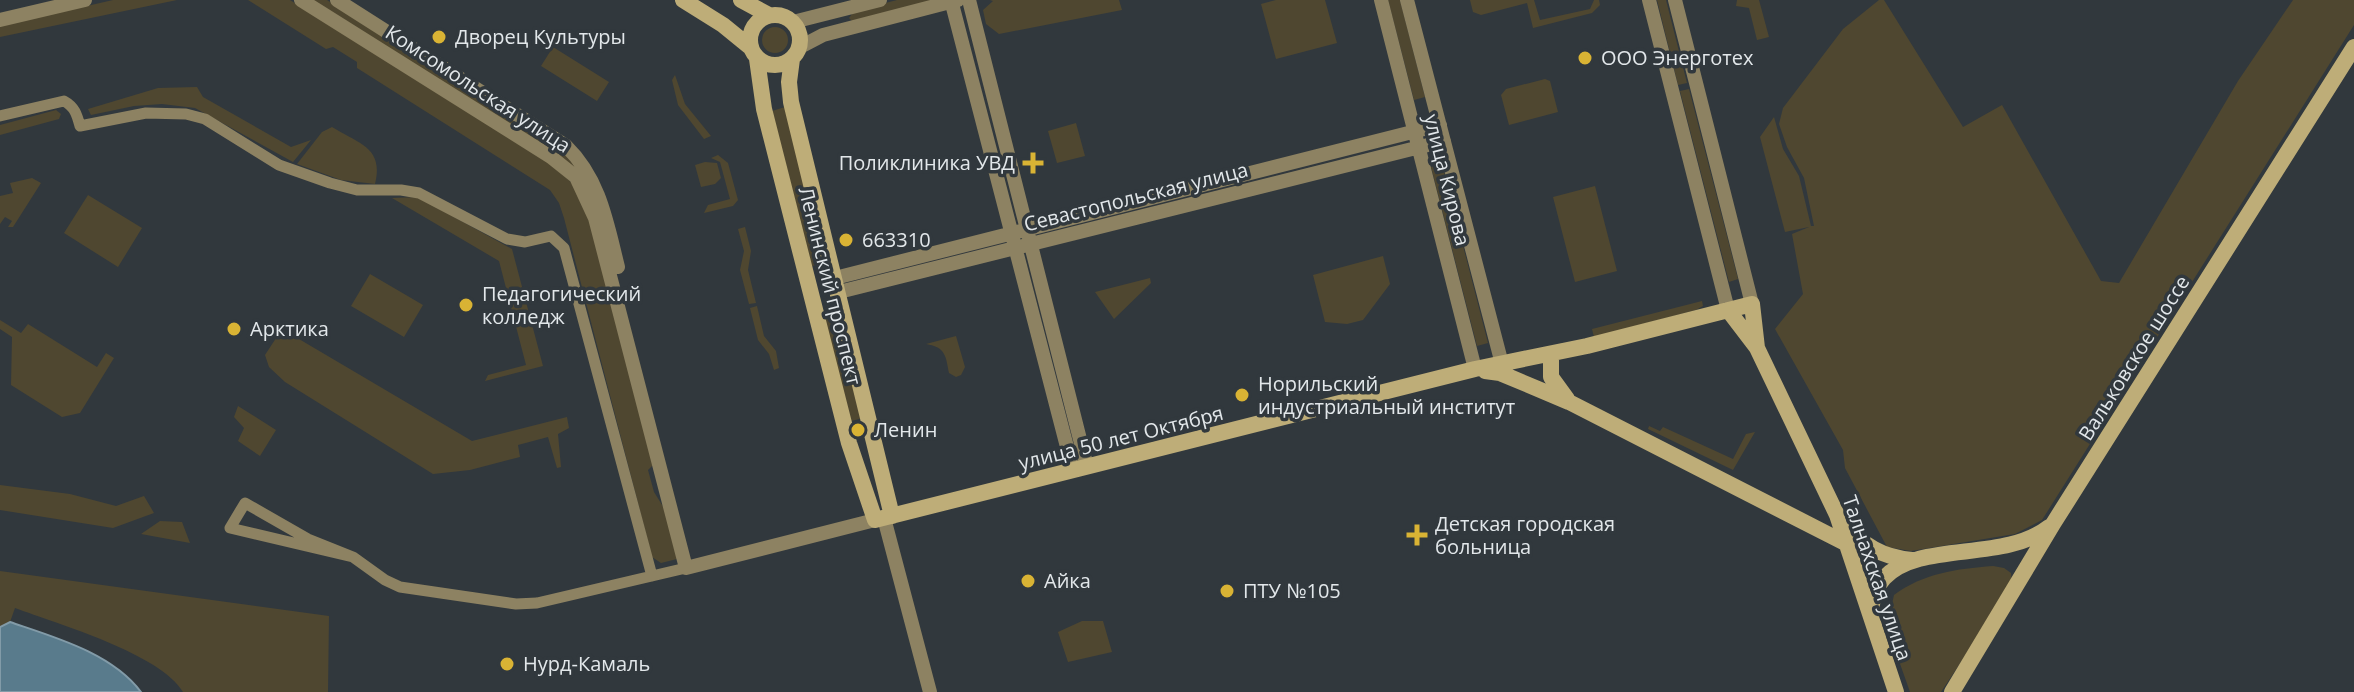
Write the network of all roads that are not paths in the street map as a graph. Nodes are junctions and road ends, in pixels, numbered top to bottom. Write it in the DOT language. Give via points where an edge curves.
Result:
graph roads {
  1 [pos="85,0"];
  2 [pos="301,0"];
  3 [pos="337,0"];
  4 [pos="683,0"];
  5 [pos="741,0"];
  6 [pos="880,0"];
  7 [pos="969,0"];
  8 [pos="1381,0"];
  9 [pos="1407,0"];
  10 [pos="1649,0"];
  11 [pos="1675,0"];
  12 [pos="953,1"];
  13 [pos="769,15"];
  14 [pos="0,20"];
  15 [pos="793,22"];
  16 [pos="2354,47"];
  17 [pos="754,53"];
  18 [pos="796,53"];
  19 [pos="0,116"];
  20 [pos="1440,125"];
  21 [pos="1415,131"];
  22 [pos="1444,141"];
  23 [pos="1419,147"];
  24 [pos="1253,172"];
  25 [pos="1257,188"];
  26 [pos="1184,190"];
  27 [pos="1188,205"];
  28 [pos="1027,229"];
  29 [pos="1013,241"];
  30 [pos="1031,244"];
  31 [pos="617,285"];
  32 [pos="837,285"];
  33 [pos="1752,304"];
  34 [pos="1728,310"];
  35 [pos="1757,348"];
  36 [pos="1551,354"];
  37 [pos="1502,364"];
  38 [pos="1475,369"];
  39 [pos="1569,402"];
  40 [pos="1080,468"];
  41 [pos="1837,515"];
  42 [pos="884,518"];
  43 [pos="2053,524"];
  44 [pos="1847,544"];
  45 [pos="2008,551"];
  46 [pos="353,557"];
  47 [pos="1915,561"];
  48 [pos="690,566"];
  49 [pos="652,576"];
  50 [pos="2020,580"];
  51 [pos="1870,613"];
  52 [pos="1894,686"];
  53 [pos="930,692"];
  54 [pos="1952,692"];
  1 -- 14 [label="street"];
  2 -- 31 [label="street, Комсомольская улица" via="564,166 591,207"];
  3 -- 31 [label="street, Комсомольская улица" via="551,135 578,158 597,190"];
  4 -- 17 [label="main road"];
  5 -- 13 [label="main road"];
  6 -- 15 [label="street"];
  7 -- 28 [label="street"];
  8 -- 21 [label="street, улица Кирова"];
  9 -- 20 [label="street, улица Кирова"];
  10 -- 34 [label="street, Талнахская улица"];
  11 -- 33 [label="street, Талнахская улица"];
  12 -- 18 [label="street" via="823,35"];
  12 -- 29 [label="street"];
  13 -- 15 [label="main road"];
  13 -- 17 [label="main road" via="753,27"];
  15 -- 18 [label="main road" via="800,34"];
  16 -- 43 [label="main road, Вальковское шоссе"];
  17 -- 18 [label="main road" via="775,66"];
  17 -- 42 [label="main road, Ленинский проспект" via="849,443"];
  18 -- 32 [label="main road, Ленинский проспект" via="789,82 791,102"];
  19 -- 49 [label="street" via="64,101 76,112 80,126 146,113 186,114 205,119 279,165 330,183 419,193 507,239 525,242 551,236 564,248"];
  20 -- 21 [label="street, Севастопольская улица"];
  20 -- 22 [label="street, улица Кирова"];
  21 -- 23 [label="street, улица Кирова"];
  21 -- 24 [label="street, Севастопольская улица"];
  22 -- 23 [label="street, Севастопольская улица"];
  22 -- 37 [label="street, улица Кирова"];
  23 -- 25 [label="street, Севастопольская улица"];
  23 -- 38 [label="street, улица Кирова"];
  24 -- 25 [label="street"];
  24 -- 26 [label="street, Севастопольская улица"];
  25 -- 27 [label="street, Севастопольская улица"];
  26 -- 27 [label="street"];
  26 -- 28 [label="street, Севастопольская улица"];
  27 -- 30 [label="street, Севастопольская улица"];
  28 -- 29 [label="street, Севастопольская улица"];
  28 -- 30 [label="street"];
  29 -- 30 [label="street, Севастопольская улица"];
  29 -- 32 [label="street, Севастопольская улица"];
  29 -- 40 [label="street"];
  30 -- 40 [label="street"];
  31 -- 48 [label="street, Комсомольская улица"];
  32 -- 42 [label="main road, Ленинский проспект"];
  33 -- 34 [label="main road, улица 50 лет Октября"];
  33 -- 35 [label="main road, Талнахская улица"];
  34 -- 35 [label="main road, Талнахская улица"];
  34 -- 36 [label="main road, улица 50 лет Октября"];
  35 -- 41 [label="main road, Талнахская улица"];
  36 -- 37 [label="main road, улица 50 лет Октября"];
  36 -- 39 [label="main road" via="1551,377"];
  37 -- 38 [label="main road, улица 50 лет Октября"];
  38 -- 39 [label="main road" via="1500,373"];
  38 -- 40 [label="main road, улица 50 лет Октября"];
  39 -- 44 [label="main road"];
  40 -- 42 [label="main road, улица 50 лет Октября"];
  41 -- 44 [label="main road, Талнахская улица"];
  41 -- 47 [label="main road" via="1871,550"];
  42 -- 48 [label="street, улица 50 лет Октября"];
  42 -- 53 [label="street"];
  43 -- 45 [label="main road"];
  43 -- 50 [label="main road, Вальковское шоссе"];
  44 -- 51 [label="main road, Талнахская улица"];
  45 -- 47 [label="main road"];
  45 -- 50 [label="main road" via="2020,565"];
  46 -- 46 [label="street" via="308,539 245,503 230,528"];
  46 -- 49 [label="street" via="400,587 516,604"];
  47 -- 51 [label="main road" via="1885,576"];
  48 -- 49 [label="street"];
  50 -- 54 [label="main road, Вальковское шоссе"];
  51 -- 52 [label="main road, Талнахская улица"];
}
